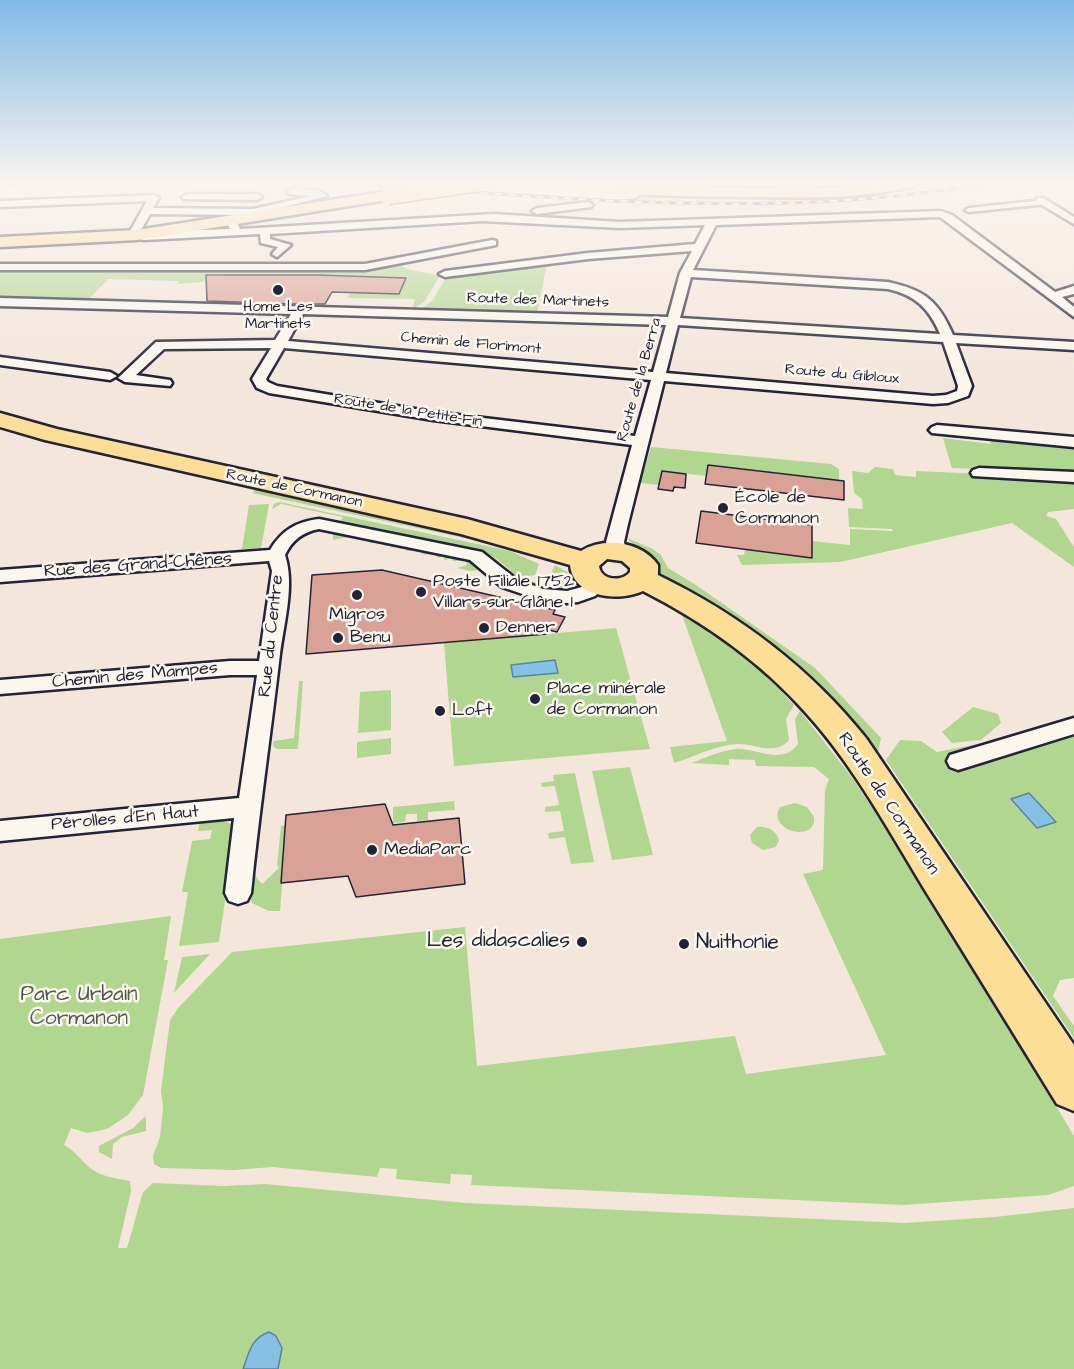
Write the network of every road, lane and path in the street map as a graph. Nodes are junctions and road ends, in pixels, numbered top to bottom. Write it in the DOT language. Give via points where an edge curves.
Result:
graph roads {
  1 [pos="284,247"];
  2 [pos="471,247"];
  3 [pos="698,247"];
  4 [pos="988,247"];
  5 [pos="277,254"];
  6 [pos="0,267"];
  7 [pos="686,273"];
  8 [pos="445,274"];
  9 [pos="1074,290"];
  10 [pos="1053,296"];
  11 [pos="0,302"];
  12 [pos="299,311"];
  13 [pos="1074,313"];
  14 [pos="674,321"];
  15 [pos="946,338"];
  16 [pos="281,344"];
  17 [pos="1074,346"];
  18 [pos="0,361"];
  19 [pos="110,376"];
  20 [pos="659,376"];
  21 [pos="165,383"];
  22 [pos="0,420"];
  23 [pos="937,430"];
  24 [pos="640,441"];
  25 [pos="1074,442"];
  26 [pos="979,473"];
  27 [pos="1074,477"];
  28 [pos="617,551"];
  29 [pos="276,555"];
  30 [pos="592,573"];
  31 [pos="0,576"];
  32 [pos="642,579"];
  33 [pos="270,669"];
  34 [pos="0,687"];
  35 [pos="1074,726"];
  36 [pos="958,761"];
  37 [pos="249,807"];
  38 [pos="0,831"];
  39 [pos="238,893"];
  40 [pos="1074,1087"];
  1 -- 5 [label="street"];
  2 -- 6 [label="street" via="365,267"];
  3 -- 7 [label="street, Route de la Berra"];
  3 -- 8 [label="street"];
  4 -- 10 [label="street"];
  7 -- 14 [label="street, Route de la Berra"];
  7 -- 15 [label="street" via="897,287 932,306"];
  9 -- 10 [label="street"];
  10 -- 13 [label="street"];
  11 -- 12 [label="street, Route des Martinets"];
  12 -- 14 [label="street, Route des Martinets"];
  12 -- 16 [label="street, Route de la Petite-Fin"];
  14 -- 15 [label="street, Route des Martinets"];
  14 -- 20 [label="street, Route de la Berra"];
  15 -- 17 [label="street, Route des Martinets"];
  15 -- 20 [label="street, Route du Gibloux" via="965,386 963,393 948,399"];
  16 -- 20 [label="street, Chemin de Florimont"];
  16 -- 21 [label="street, Chemin de Florimont" via="161,345 124,378"];
  16 -- 24 [label="street, Route de la Petite-Fin" via="259,379 262,385 274,390 433,416"];
  18 -- 19 [label="street"];
  20 -- 24 [label="street, Route de la Berra"];
  22 -- 30 [label="main road, Route de Cormanon" via="467,527"];
  23 -- 25 [label="street"];
  24 -- 28 [label="street, Route de la Berra" via="616,534"];
  26 -- 27 [label="street"];
  28 -- 30 [label="main road" via="602,552"];
  28 -- 32 [label="main road" via="640,559 645,573"];
  29 -- 30 [label="street, Rue du Centre" via="289,535 306,525 319,524 476,556 488,562 507,582 529,591 576,598 589,593"];
  29 -- 31 [label="street, Rue des Grand-Chênes"];
  29 -- 33 [label="street, Rue du Centre" via="281,571"];
  30 -- 32 [label="main road" via="620,588"];
  32 -- 40 [label="main road, Route de Cormanon" via="701,609 735,632 819,706 872,774"];
  33 -- 34 [label="street, Chemin des Mampes" via="230,668"];
  33 -- 37 [label="street, Rue du Centre"];
  35 -- 36 [label="street"];
  37 -- 38 [label="street, Pérolles d'En Haut"];
  37 -- 39 [label="street, Rue du Centre"];
}
